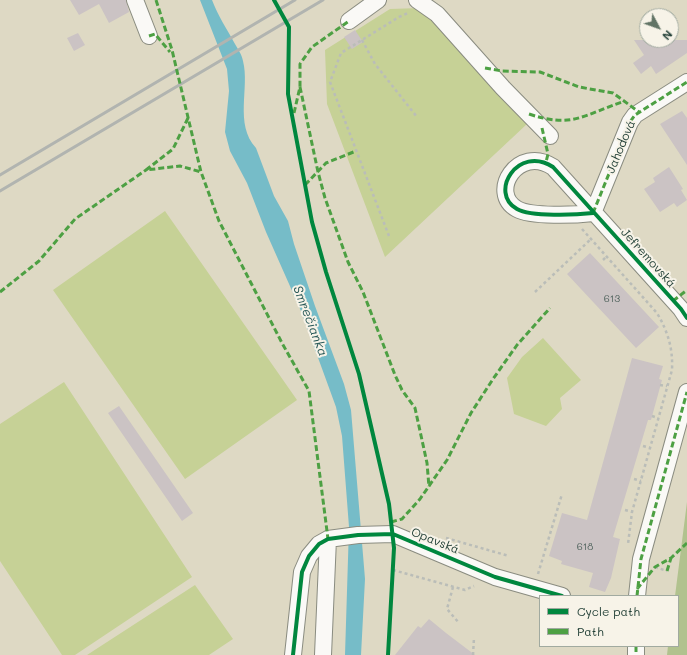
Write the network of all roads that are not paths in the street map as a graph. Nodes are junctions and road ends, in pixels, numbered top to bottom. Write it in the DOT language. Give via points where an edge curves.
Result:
graph roads {
  1 [pos="135,0"];
  2 [pos="378,0"];
  3 [pos="415,7"];
  4 [pos="349,21"];
  5 [pos="149,36"];
  6 [pos="687,82"];
  7 [pos="550,136"];
  8 [pos="594,213"];
  9 [pos="687,318"];
  10 [pos="687,392"];
  11 [pos="328,539"];
  12 [pos="558,595"];
  13 [pos="637,595"];
  14 [pos="293,655"];
  15 [pos="323,655"];
  1 -- 5 [label="street"];
  2 -- 4 [label="street"];
  3 -- 7 [label="street" via="437,14"];
  6 -- 8 [label="street, Jahodová" via="635,114"];
  8 -- 8 [label="street, Jefremovská" via="546,162 530,160 522,163 508,178 505,193 507,200 518,210 570,215"];
  8 -- 9 [label="street, Jefremovská"];
  10 -- 13 [label="street" via="640,559"];
  11 -- 12 [label="street, Opavská" via="393,534 495,576"];
  11 -- 14 [label="street" via="319,544 308,556 302,572"];
  11 -- 15 [label="street"];
}
